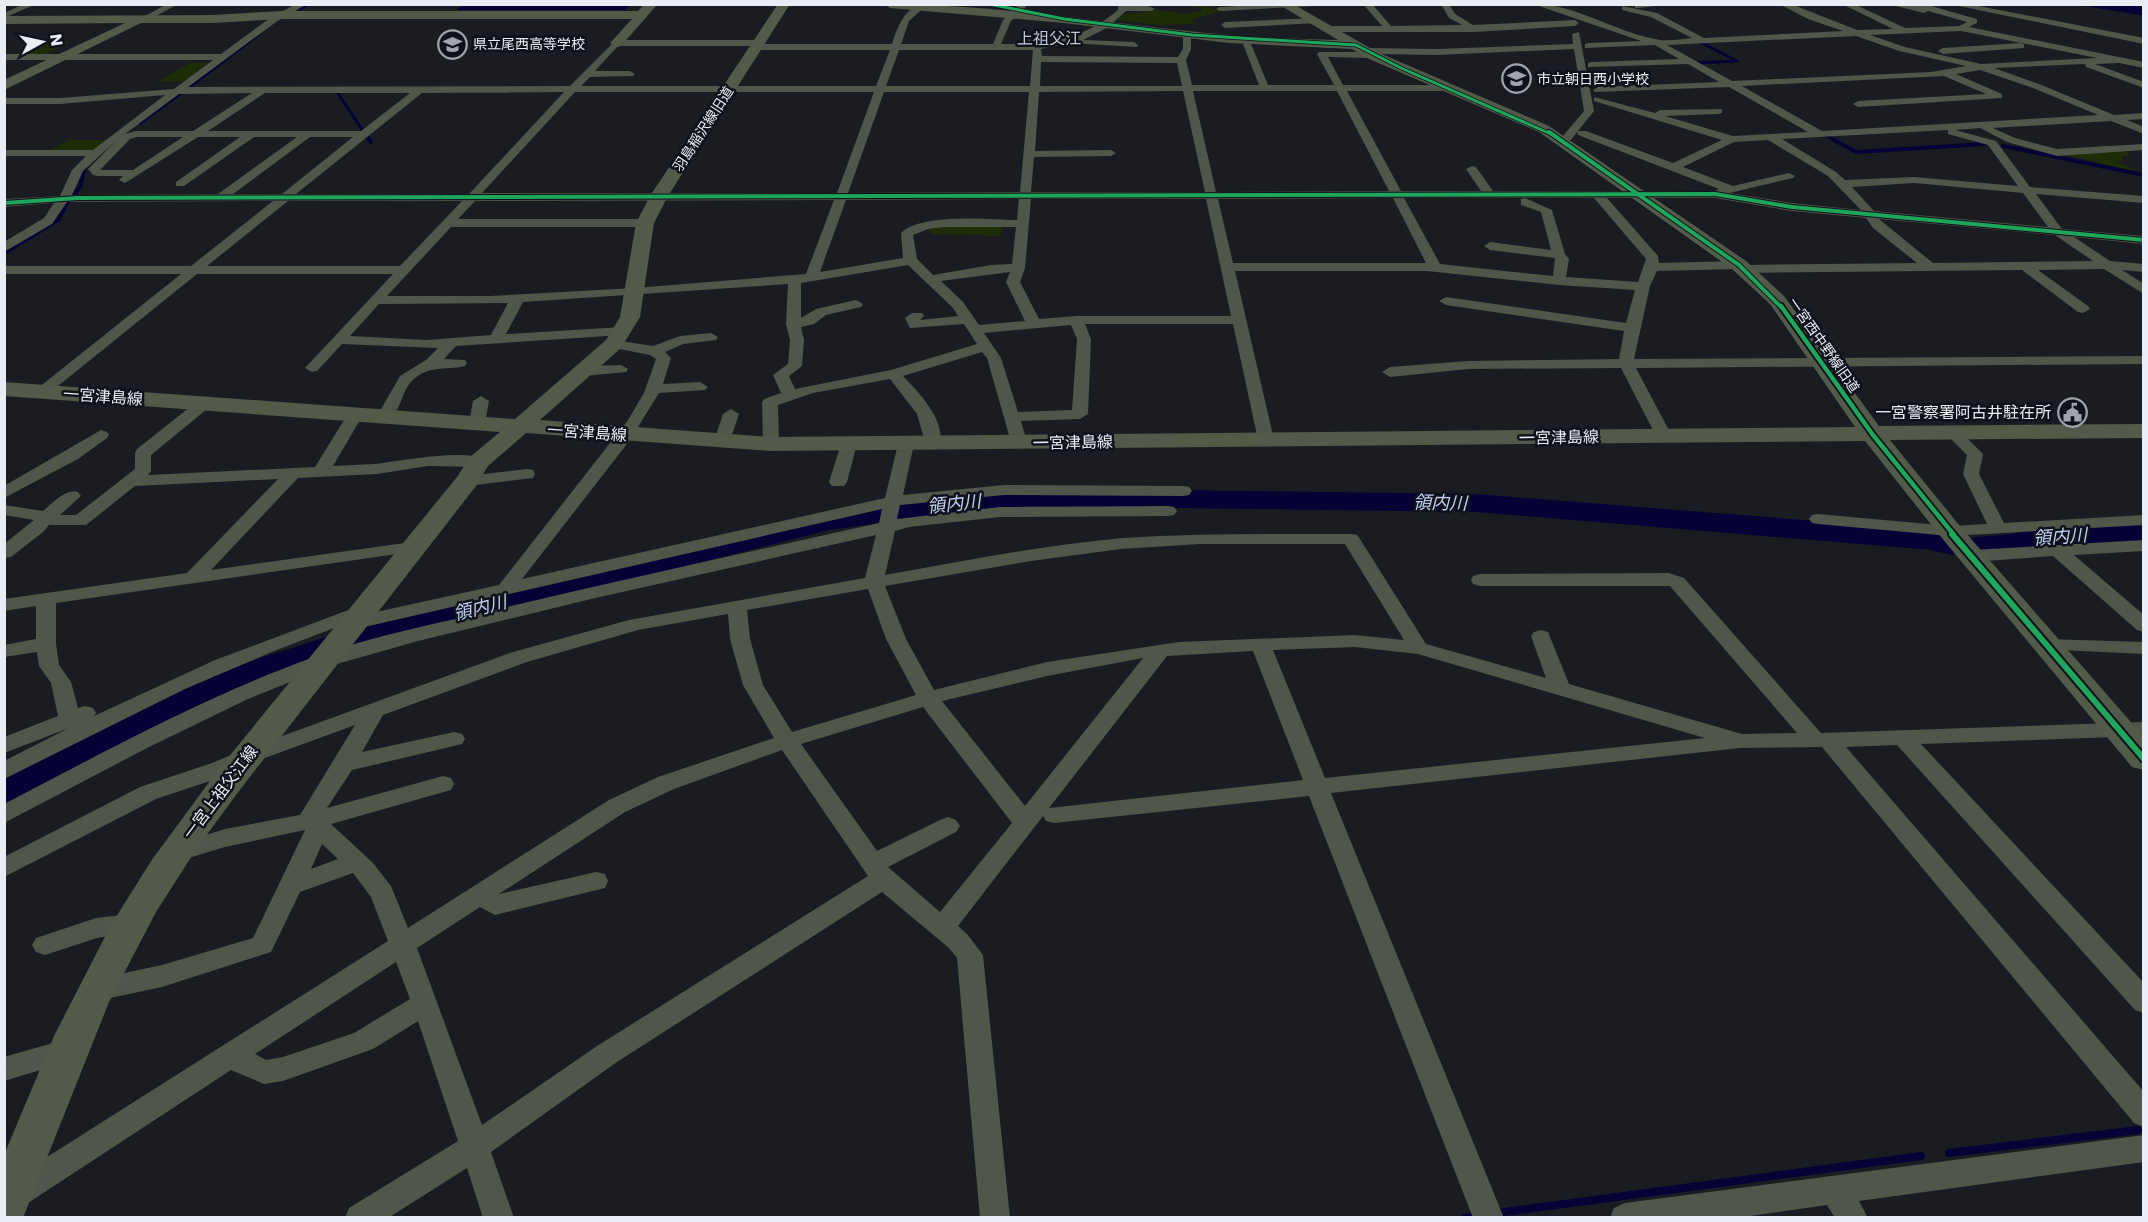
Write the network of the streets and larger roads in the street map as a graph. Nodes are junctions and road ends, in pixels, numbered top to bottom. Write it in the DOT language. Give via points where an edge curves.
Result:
graph roads {
  1 [pos="32,4"];
  2 [pos="174,4"];
  3 [pos="303,4"];
  4 [pos="652,4"];
  5 [pos="784,4"];
  6 [pos="890,4"];
  7 [pos="989,4"];
  8 [pos="1348,4"];
  9 [pos="1367,4"];
  10 [pos="1445,4"];
  11 [pos="1537,4"];
  12 [pos="1671,4"];
  13 [pos="1783,4"];
  14 [pos="1846,4"];
  15 [pos="1892,4"];
  16 [pos="1913,4"];
  17 [pos="1953,4"];
  18 [pos="921,6"];
  19 [pos="1123,6"];
  20 [pos="1286,6"];
  21 [pos="1628,6"];
  22 [pos="1218,7"];
  23 [pos="1151,9"];
  24 [pos="1018,10"];
  25 [pos="282,15"];
  26 [pos="642,15"];
  27 [pos="4,18"];
  28 [pos="142,20"];
  29 [pos="1580,20"];
  30 [pos="1315,21"];
  31 [pos="1974,21"];
  32 [pos="1105,25"];
  33 [pos="1225,25"];
  34 [pos="1473,28"];
  35 [pos="1961,28"];
  36 [pos="1328,29"];
  37 [pos="1393,30"];
  38 [pos="1905,31"];
  39 [pos="1089,33"];
  40 [pos="1118,34"];
  41 [pos="1187,34"];
  42 [pos="1779,37"];
  43 [pos="759,38"];
  44 [pos="1230,39"];
  45 [pos="1858,39"];
  46 [pos="1250,40"];
  47 [pos="1702,41"];
  48 [pos="2144,41"];
  49 [pos="1067,42"];
  50 [pos="616,43"];
  51 [pos="1034,43"];
  52 [pos="1655,43"];
  53 [pos="2038,44"];
  54 [pos="1583,46"];
  55 [pos="1806,46"];
  56 [pos="897,47"];
  57 [pos="997,47"];
  58 [pos="1505,49"];
  59 [pos="1365,50"];
  60 [pos="1403,52"];
  61 [pos="1919,53"];
  62 [pos="4,57"];
  63 [pos="66,57"];
  64 [pos="224,57"];
  65 [pos="1037,59"];
  66 [pos="1137,60"];
  67 [pos="1181,60"];
  68 [pos="2118,60"];
  69 [pos="1689,61"];
  70 [pos="2078,62"];
  71 [pos="2033,64"];
  72 [pos="1591,65"];
  73 [pos="1981,67"];
  74 [pos="2143,70"];
  75 [pos="1946,73"];
  76 [pos="2060,73"];
  77 [pos="586,74"];
  78 [pos="630,74"];
  79 [pos="1110,74"];
  80 [pos="2126,75"];
  81 [pos="1731,85"];
  82 [pos="2144,85"];
  83 [pos="4,86"];
  84 [pos="1265,88"];
  85 [pos="1342,88"];
  86 [pos="1449,88"];
  87 [pos="880,89"];
  88 [pos="1034,89"];
  89 [pos="1187,89"];
  90 [pos="263,90"];
  91 [pos="419,90"];
  92 [pos="570,90"];
  93 [pos="728,90"];
  94 [pos="179,91"];
  95 [pos="4,101"];
  96 [pos="1893,102"];
  97 [pos="1858,104"];
  98 [pos="1719,111"];
  99 [pos="1914,112"];
  100 [pos="1949,112"];
  101 [pos="1645,114"];
  102 [pos="2144,116"];
  103 [pos="1924,117"];
  104 [pos="2114,118"];
  105 [pos="1979,125"];
  106 [pos="1942,128"];
  107 [pos="2144,131"];
  108 [pos="1582,133"];
  109 [pos="196,134"];
  110 [pos="252,134"];
  111 [pos="308,134"];
  112 [pos="365,134"];
  113 [pos="1820,134"];
  114 [pos="1770,137"];
  115 [pos="1568,138"];
  116 [pos="1732,139"];
  117 [pos="2144,147"];
  118 [pos="4,153"];
  119 [pos="96,153"];
  120 [pos="1111,153"];
  121 [pos="1028,154"];
  122 [pos="1672,168"];
  123 [pos="1472,169"];
  124 [pos="1826,170"];
  125 [pos="1811,171"];
  126 [pos="1789,176"];
  127 [pos="137,179"];
  128 [pos="200,184"];
  129 [pos="220,184"];
  130 [pos="240,184"];
  131 [pos="1844,184"];
  132 [pos="1731,189"];
  133 [pos="2026,190"];
  134 [pos="1398,194"];
  135 [pos="1715,194"];
  136 [pos="1211,195"];
  137 [pos="1490,195"];
  138 [pos="1598,195"];
  139 [pos="1637,195"];
  140 [pos="659,196"];
  141 [pos="842,196"];
  142 [pos="1027,196"];
  143 [pos="98,197"];
  144 [pos="222,197"];
  145 [pos="285,197"];
  146 [pos="472,197"];
  147 [pos="64,198"];
  148 [pos="78,198"];
  149 [pos="2144,200"];
  150 [pos="1525,202"];
  151 [pos="4,203"];
  152 [pos="1869,211"];
  153 [pos="446,223"];
  154 [pos="645,223"];
  155 [pos="1022,224"];
  156 [pos="911,229"];
  157 [pos="978,230"];
  158 [pos="2058,232"];
  159 [pos="2144,240"];
  160 [pos="1490,246"];
  161 [pos="4,248"];
  162 [pos="1559,255"];
  163 [pos="4,258"];
  164 [pos="911,261"];
  165 [pos="2106,265"];
  166 [pos="1929,266"];
  167 [pos="2025,266"];
  168 [pos="1227,267"];
  169 [pos="1435,267"];
  170 [pos="1652,267"];
  171 [pos="1741,267"];
  172 [pos="1018,268"];
  173 [pos="2144,268"];
  174 [pos="4,270"];
  175 [pos="195,270"];
  176 [pos="404,270"];
  177 [pos="812,277"];
  178 [pos="1527,278"];
  179 [pos="931,279"];
  180 [pos="794,280"];
  181 [pos="1559,281"];
  182 [pos="1643,286"];
  183 [pos="2144,290"];
  184 [pos="635,292"];
  185 [pos="1524,294"];
  186 [pos="518,298"];
  187 [pos="376,300"];
  188 [pos="1446,301"];
  189 [pos="856,304"];
  190 [pos="2083,309"];
  191 [pos="917,316"];
  192 [pos="1076,320"];
  193 [pos="1239,321"];
  194 [pos="793,324"];
  195 [pos="972,324"];
  196 [pos="1034,324"];
  197 [pos="1632,328"];
  198 [pos="711,337"];
  199 [pos="618,338"];
  200 [pos="496,339"];
  201 [pos="339,340"];
  202 [pos="452,342"];
  203 [pos="986,346"];
  204 [pos="654,351"];
  205 [pos="2144,360"];
  206 [pos="431,363"];
  207 [pos="460,363"];
  208 [pos="1823,363"];
  209 [pos="1626,364"];
  210 [pos="614,367"];
  211 [pos="312,368"];
  212 [pos="584,371"];
  213 [pos="1390,372"];
  214 [pos="893,374"];
  215 [pos="700,387"];
  216 [pos="4,389"];
  217 [pos="655,389"];
  218 [pos="43,391"];
  219 [pos="789,394"];
  220 [pos="206,402"];
  221 [pos="731,414"];
  222 [pos="355,415"];
  223 [pos="385,417"];
  224 [pos="1013,417"];
  225 [pos="517,427"];
  226 [pos="2144,431"];
  227 [pos="1953,433"];
  228 [pos="101,435"];
  229 [pos="627,435"];
  230 [pos="1873,435"];
  231 [pos="1664,436"];
  232 [pos="1266,440"];
  233 [pos="722,441"];
  234 [pos="1019,442"];
  235 [pos="932,443"];
  236 [pos="771,444"];
  237 [pos="849,444"];
  238 [pos="906,444"];
  239 [pos="473,471"];
  240 [pos="320,473"];
  241 [pos="292,474"];
  242 [pos="527,474"];
  243 [pos="130,481"];
  244 [pos="838,482"];
  245 [pos="1183,490"];
  246 [pos="4,493"];
  247 [pos="72,496"];
  248 [pos="893,502"];
  249 [pos="4,510"];
  250 [pos="1168,511"];
  251 [pos="44,519"];
  252 [pos="1818,519"];
  253 [pos="2144,520"];
  254 [pos="887,525"];
  255 [pos="1999,530"];
  256 [pos="1950,531"];
  257 [pos="2144,545"];
  258 [pos="412,547"];
  259 [pos="2058,551"];
  260 [pos="4,553"];
  261 [pos="1972,556"];
  262 [pos="192,579"];
  263 [pos="1480,580"];
  264 [pos="874,581"];
  265 [pos="506,588"];
  266 [pos="46,598"];
  267 [pos="4,605"];
  268 [pos="737,606"];
  269 [pos="353,622"];
  270 [pos="2144,626"];
  271 [pos="1541,636"];
  272 [pos="46,644"];
  273 [pos="1262,645"];
  274 [pos="2046,645"];
  275 [pos="1419,648"];
  276 [pos="2144,648"];
  277 [pos="1161,650"];
  278 [pos="4,651"];
  279 [pos="324,658"];
  280 [pos="221,665"];
  281 [pos="1560,688"];
  282 [pos="928,698"];
  283 [pos="374,711"];
  284 [pos="70,721"];
  285 [pos="2130,729"];
  286 [pos="1902,737"];
  287 [pos="454,739"];
  288 [pos="1821,740"];
  289 [pos="787,741"];
  290 [pos="1742,741"];
  291 [pos="4,746"];
  292 [pos="246,757"];
  293 [pos="2144,759"];
  294 [pos="344,764"];
  295 [pos="4,771"];
  296 [pos="443,784"];
  297 [pos="1318,788"];
  298 [pos="4,815"];
  299 [pos="1054,815"];
  300 [pos="317,823"];
  301 [pos="1025,823"];
  302 [pos="948,826"];
  303 [pos="175,853"];
  304 [pos="356,862"];
  305 [pos="4,868"];
  306 [pos="878,871"];
  307 [pos="596,881"];
  308 [pos="290,886"];
  309 [pos="479,894"];
  310 [pos="131,924"];
  311 [pos="942,928"];
  312 [pos="402,943"];
  313 [pos="45,945"];
  314 [pos="96,990"];
  315 [pos="2144,1002"];
  316 [pos="425,1003"];
  317 [pos="67,1051"];
  318 [pos="228,1055"];
  319 [pos="4,1069"];
  320 [pos="2144,1114"];
  321 [pos="476,1146"];
  322 [pos="2144,1148"];
  323 [pos="1834,1188"];
  324 [pos="9,1192"];
  325 [pos="360,1218"];
  326 [pos="500,1218"];
  327 [pos="995,1218"];
  328 [pos="1489,1218"];
  329 [pos="1625,1218"];
  330 [pos="1853,1218"];
  1 -- 27 [label="street"];
  2 -- 28 [label="street"];
  3 -- 25 [label="street"];
  4 -- 26 [label="street"];
  5 -- 43 [label="street, 羽島稲沢線旧道"];
  6 -- 18 [label="street"];
  7 -- 24 [label="street"];
  8 -- 20 [label="street"];
  9 -- 37 [label="street"];
  10 -- 34 [label="street" via="1452,16"];
  11 -- 29 [label="street"];
  12 -- 21 [label="street"];
  13 -- 45 [label="street"];
  14 -- 38 [label="street"];
  15 -- 31 [label="street"];
  16 -- 31 [label="street"];
  17 -- 48 [label="street"];
  18 -- 24 [label="street"];
  18 -- 56 [label="street" via="905,20"];
  19 -- 23 [label="street"];
  19 -- 32 [label="street"];
  20 -- 22 [label="street"];
  20 -- 30 [label="street, 一宮西中野線旧道"];
  21 -- 29 [label="street"];
  21 -- 47 [label="street"];
  22 -- 33 [label="street"];
  24 -- 32 [label="street"];
  24 -- 57 [label="street" via="997,40"];
  25 -- 26 [label="street"];
  25 -- 28 [label="street"];
  25 -- 64 [label="street"];
  26 -- 50 [label="street" via="634,31"];
  27 -- 28 [label="street"];
  28 -- 63 [label="street"];
  29 -- 34 [label="street"];
  29 -- 52 [label="street"];
  29 -- 54 [label="street"];
  30 -- 33 [label="street"];
  30 -- 36 [label="street, 一宮西中野線旧道"];
  31 -- 35 [label="street"];
  32 -- 39 [label="street"];
  32 -- 41 [label="street"];
  33 -- 44 [label="street"];
  34 -- 37 [label="street"];
  34 -- 58 [label="street"];
  35 -- 38 [label="street"];
  35 -- 53 [label="street"];
  36 -- 37 [label="street"];
  36 -- 59 [label="street, 一宮西中野線旧道"];
  37 -- 60 [label="street" via="1407,47 1399,48"];
  38 -- 45 [label="street"];
  39 -- 40 [label="street"];
  39 -- 49 [label="street"];
  41 -- 44 [label="street"];
  41 -- 67 [label="street" via="1187,50"];
  42 -- 45 [label="street"];
  42 -- 47 [label="street"];
  42 -- 55 [label="street" via="1789,46"];
  43 -- 50 [label="street"];
  43 -- 56 [label="street"];
  43 -- 93 [label="street, 羽島稲沢線旧道"];
  44 -- 46 [label="street"];
  45 -- 61 [label="street"];
  46 -- 59 [label="street"];
  46 -- 84 [label="street" via="1247,44"];
  47 -- 52 [label="street"];
  49 -- 51 [label="street"];
  49 -- 66 [label="street" via="1133,42"];
  50 -- 77 [label="street"];
  51 -- 57 [label="street"];
  51 -- 65 [label="street"];
  52 -- 54 [label="street"];
  52 -- 69 [label="street"];
  53 -- 61 [label="street"];
  53 -- 68 [label="street"];
  54 -- 58 [label="street"];
  54 -- 115 [label="street" via="1589,111"];
  56 -- 57 [label="street"];
  56 -- 87 [label="street"];
  58 -- 60 [label="street"];
  59 -- 60 [label="street"];
  59 -- 85 [label="street" via="1322,54"];
  59 -- 86 [label="street, 一宮西中野線旧道"];
  61 -- 73 [label="street"];
  62 -- 63 [label="street"];
  63 -- 64 [label="street"];
  63 -- 83 [label="street"];
  64 -- 94 [label="street"];
  65 -- 79 [label="street"];
  65 -- 88 [label="street"];
  66 -- 67 [label="street"];
  66 -- 79 [label="street"];
  67 -- 89 [label="street"];
  68 -- 70 [label="street"];
  68 -- 74 [label="street"];
  69 -- 72 [label="street"];
  69 -- 81 [label="street"];
  70 -- 71 [label="street"];
  70 -- 82 [label="street"];
  71 -- 73 [label="street"];
  71 -- 76 [label="street"];
  73 -- 75 [label="street"];
  73 -- 104 [label="street"];
  74 -- 80 [label="street"];
  75 -- 81 [label="street"];
  75 -- 96 [label="street" via="1999,96"];
  77 -- 78 [label="street"];
  77 -- 92 [label="street"];
  79 -- 88 [label="street"];
  79 -- 89 [label="street"];
  81 -- 101 [label="street" via="1598,95"];
  81 -- 113 [label="street"];
  84 -- 85 [label="street"];
  84 -- 89 [label="street"];
  85 -- 86 [label="street"];
  85 -- 134 [label="street"];
  86 -- 139 [label="street, 一宮西中野線旧道" via="1544,129"];
  87 -- 88 [label="street"];
  87 -- 93 [label="street"];
  87 -- 141 [label="street"];
  88 -- 121 [label="street"];
  89 -- 136 [label="street"];
  90 -- 91 [label="street"];
  90 -- 94 [label="street"];
  90 -- 109 [label="street"];
  91 -- 92 [label="street"];
  91 -- 112 [label="street"];
  92 -- 93 [label="street"];
  92 -- 146 [label="street"];
  93 -- 140 [label="street, 羽島稲沢線旧道"];
  94 -- 95 [label="street" via="60,101"];
  94 -- 119 [label="street"];
  96 -- 97 [label="street"];
  96 -- 99 [label="street"];
  98 -- 101 [label="street"];
  100 -- 105 [label="street"];
  101 -- 116 [label="street"];
  102 -- 104 [label="street"];
  103 -- 106 [label="street"];
  104 -- 105 [label="street"];
  104 -- 107 [label="street"];
  105 -- 106 [label="street"];
  105 -- 117 [label="street" via="2019,143 2059,152"];
  106 -- 113 [label="street"];
  106 -- 133 [label="street" via="1992,143"];
  108 -- 122 [label="street"];
  109 -- 110 [label="street"];
  109 -- 127 [label="street"];
  109 -- 127 [label="street" via="126,137 94,169 97,173"];
  110 -- 111 [label="street"];
  110 -- 128 [label="street" via="175,184"];
  111 -- 112 [label="street"];
  111 -- 130 [label="street"];
  112 -- 145 [label="street"];
  113 -- 114 [label="street"];
  114 -- 116 [label="street"];
  114 -- 124 [label="street"];
  116 -- 122 [label="street"];
  118 -- 119 [label="street"];
  119 -- 147 [label="street" via="78,170"];
  120 -- 121 [label="street"];
  121 -- 142 [label="street"];
  122 -- 132 [label="street"];
  123 -- 137 [label="street"];
  124 -- 125 [label="street"];
  124 -- 131 [label="street"];
  126 -- 132 [label="street"];
  127 -- 143 [label="street" via="118,184"];
  129 -- 130 [label="street"];
  130 -- 144 [label="street"];
  131 -- 133 [label="street" via="1914,180"];
  131 -- 152 [label="street"];
  132 -- 135 [label="street"];
  133 -- 149 [label="street"];
  133 -- 158 [label="street"];
  134 -- 136 [label="street"];
  134 -- 137 [label="street"];
  134 -- 169 [label="street"];
  135 -- 139 [label="street"];
  135 -- 152 [label="street" via="1771,204"];
  136 -- 142 [label="street"];
  136 -- 168 [label="street"];
  137 -- 138 [label="street"];
  138 -- 139 [label="street"];
  138 -- 170 [label="street" via="1653,259"];
  139 -- 171 [label="street, 一宮西中野線旧道"];
  140 -- 141 [label="street"];
  140 -- 146 [label="street"];
  140 -- 154 [label="street, 羽島稲沢線旧道"];
  141 -- 142 [label="street"];
  141 -- 177 [label="street"];
  142 -- 155 [label="street"];
  143 -- 144 [label="street"];
  143 -- 148 [label="street"];
  144 -- 145 [label="street"];
  145 -- 146 [label="street"];
  145 -- 175 [label="street"];
  146 -- 153 [label="street"];
  147 -- 148 [label="street"];
  147 -- 151 [label="street"];
  147 -- 161 [label="street" via="42,226"];
  148 -- 163 [label="street" via="57,226"];
  150 -- 162 [label="street" via="1546,210"];
  152 -- 158 [label="street"];
  152 -- 166 [label="street" via="1876,225"];
  153 -- 154 [label="street"];
  153 -- 176 [label="street"];
  154 -- 184 [label="street, 羽島稲沢線旧道"];
  155 -- 156 [label="street"];
  155 -- 172 [label="street"];
  156 -- 157 [label="street"];
  156 -- 164 [label="street" via="907,233"];
  158 -- 159 [label="street"];
  158 -- 165 [label="street"];
  160 -- 162 [label="street"];
  162 -- 181 [label="street" via="1563,259"];
  164 -- 177 [label="street"];
  164 -- 179 [label="street"];
  165 -- 167 [label="street"];
  165 -- 173 [label="street"];
  165 -- 183 [label="street"];
  166 -- 167 [label="street"];
  166 -- 171 [label="street"];
  167 -- 190 [label="street"];
  168 -- 169 [label="street"];
  168 -- 193 [label="street"];
  169 -- 178 [label="street"];
  170 -- 171 [label="street"];
  170 -- 182 [label="street"];
  171 -- 208 [label="street, 一宮西中野線旧道" via="1777,300"];
  172 -- 179 [label="street"];
  172 -- 196 [label="street" via="1013,282"];
  174 -- 175 [label="street"];
  175 -- 176 [label="street"];
  175 -- 218 [label="street"];
  176 -- 187 [label="street"];
  177 -- 180 [label="street"];
  178 -- 181 [label="street"];
  178 -- 185 [label="street"];
  179 -- 195 [label="street"];
  180 -- 184 [label="street" via="680,295"];
  180 -- 194 [label="street"];
  181 -- 182 [label="street"];
  182 -- 197 [label="street"];
  184 -- 186 [label="street"];
  184 -- 199 [label="street, 羽島稲沢線旧道" via="630,317"];
  186 -- 187 [label="street"];
  186 -- 200 [label="street"];
  187 -- 201 [label="street"];
  188 -- 197 [label="street"];
  189 -- 194 [label="street"];
  191 -- 195 [label="street" via="912,318 915,326"];
  192 -- 193 [label="street"];
  192 -- 196 [label="street"];
  192 -- 224 [label="street" via="1084,339 1080,414"];
  193 -- 232 [label="street"];
  194 -- 219 [label="street" via="797,340 795,366 782,375"];
  195 -- 196 [label="street"];
  195 -- 203 [label="street"];
  197 -- 209 [label="street"];
  198 -- 204 [label="street" via="680,340"];
  199 -- 200 [label="street"];
  199 -- 204 [label="street"];
  199 -- 212 [label="street, 羽島稲沢線旧道"];
  200 -- 202 [label="street"];
  201 -- 202 [label="street"];
  201 -- 211 [label="street"];
  202 -- 206 [label="street"];
  203 -- 214 [label="street"];
  203 -- 224 [label="street" via="994,358"];
  204 -- 217 [label="street" via="664,358"];
  205 -- 208 [label="street"];
  206 -- 207 [label="street"];
  206 -- 223 [label="street" via="405,379"];
  208 -- 209 [label="street"];
  208 -- 230 [label="street, 一宮西中野線旧道"];
  209 -- 213 [label="street" via="1468,365"];
  209 -- 231 [label="street"];
  210 -- 212 [label="street"];
  212 -- 225 [label="street, 羽島稲沢線旧道"];
  214 -- 219 [label="street"];
  214 -- 235 [label="street" via="915,397 933,427"];
  215 -- 217 [label="street"];
  216 -- 218 [label="street, 一宮津島線"];
  217 -- 229 [label="street"];
  218 -- 220 [label="street, 一宮津島線"];
  219 -- 236 [label="street" via="770,402"];
  220 -- 222 [label="street, 一宮津島線"];
  220 -- 243 [label="street" via="143,453 143,471"];
  221 -- 233 [label="street"];
  222 -- 223 [label="street, 一宮津島線"];
  222 -- 240 [label="street"];
  223 -- 225 [label="street, 一宮津島線" via="479,412"];
  224 -- 234 [label="street"];
  225 -- 229 [label="street, 一宮津島線"];
  225 -- 239 [label="street, 一宮上祖父江線"];
  226 -- 227 [label="street, 一宮津島線"];
  227 -- 230 [label="street, 一宮津島線"];
  227 -- 255 [label="street" via="1975,454 1971,474"];
  228 -- 246 [label="street"];
  229 -- 233 [label="street, 一宮津島線"];
  229 -- 265 [label="street"];
  230 -- 231 [label="street, 一宮津島線"];
  230 -- 256 [label="street, 一宮西中野線旧道"];
  231 -- 232 [label="street, 一宮津島線"];
  232 -- 234 [label="street, 一宮津島線"];
  233 -- 236 [label="street, 一宮津島線"];
  234 -- 235 [label="street, 一宮津島線"];
  235 -- 238 [label="street, 一宮津島線"];
  236 -- 237 [label="street, 一宮津島線"];
  237 -- 238 [label="street, 一宮津島線"];
  237 -- 244 [label="street"];
  238 -- 248 [label="street"];
  239 -- 240 [label="street" via="443,459"];
  239 -- 242 [label="street"];
  239 -- 258 [label="street, 一宮上祖父江線"];
  240 -- 241 [label="street"];
  241 -- 243 [label="street"];
  241 -- 262 [label="street"];
  243 -- 251 [label="street" via="80,521"];
  245 -- 248 [label="street" via="1004,490"];
  247 -- 251 [label="street"];
  248 -- 254 [label="street"];
  248 -- 265 [label="street"];
  249 -- 251 [label="street"];
  250 -- 254 [label="street" via="1000,512"];
  251 -- 260 [label="street"];
  252 -- 256 [label="street"];
  253 -- 255 [label="street"];
  254 -- 264 [label="street"];
  254 -- 279 [label="street"];
  255 -- 256 [label="street"];
  256 -- 261 [label="street, 一宮西中野線旧道"];
  257 -- 259 [label="street"];
  258 -- 262 [label="street"];
  258 -- 269 [label="street, 一宮上祖父江線"];
  259 -- 261 [label="street"];
  259 -- 270 [label="street"];
  261 -- 274 [label="street, 一宮西中野線旧道"];
  262 -- 266 [label="street"];
  263 -- 288 [label="street" via="1677,582"];
  264 -- 268 [label="street"];
  264 -- 275 [label="street" via="1121,544 1200,539 1351,539"];
  264 -- 282 [label="street" via="896,639"];
  265 -- 269 [label="street"];
  266 -- 267 [label="street"];
  266 -- 272 [label="street"];
  268 -- 283 [label="street" via="636,624 520,657"];
  268 -- 289 [label="street" via="740,639 753,685"];
  269 -- 279 [label="street, 一宮上祖父江線"];
  269 -- 280 [label="street"];
  271 -- 281 [label="street"];
  272 -- 278 [label="street"];
  272 -- 284 [label="street" via="50,666 61,682"];
  273 -- 275 [label="street" via="1355,641"];
  273 -- 277 [label="street"];
  273 -- 297 [label="street"];
  274 -- 276 [label="street"];
  274 -- 285 [label="street, 一宮西中野線旧道"];
  275 -- 281 [label="street"];
  277 -- 282 [label="street" via="1047,669"];
  277 -- 301 [label="street"];
  279 -- 292 [label="street, 一宮上祖父江線"];
  279 -- 298 [label="street" via="139,743"];
  280 -- 284 [label="street" via="94,708"];
  280 -- 295 [label="street" via="76,732"];
  281 -- 290 [label="street"];
  282 -- 289 [label="street"];
  282 -- 301 [label="street"];
  283 -- 292 [label="street"];
  283 -- 294 [label="street"];
  284 -- 291 [label="street"];
  285 -- 286 [label="street"];
  285 -- 293 [label="street, 一宮西中野線旧道"];
  286 -- 288 [label="street"];
  286 -- 315 [label="street"];
  287 -- 294 [label="street"];
  288 -- 290 [label="street"];
  288 -- 320 [label="street"];
  289 -- 306 [label="street"];
  289 -- 309 [label="street" via="666,783 617,806"];
  290 -- 297 [label="street"];
  292 -- 303 [label="street, 一宮上祖父江線"];
  292 -- 305 [label="street" via="148,793"];
  294 -- 300 [label="street" via="311,814"];
  296 -- 300 [label="street"];
  297 -- 299 [label="street"];
  297 -- 328 [label="street"];
  300 -- 303 [label="street" via="225,838"];
  300 -- 304 [label="street"];
  300 -- 308 [label="street"];
  301 -- 311 [label="street"];
  302 -- 306 [label="street"];
  303 -- 310 [label="street, 一宮上祖父江線"];
  304 -- 308 [label="street"];
  304 -- 312 [label="street" via="382,893"];
  306 -- 311 [label="street"];
  306 -- 321 [label="street"];
  307 -- 309 [label="street" via="495,906"];
  308 -- 314 [label="street" via="262,945 162,976"];
  309 -- 312 [label="street"];
  310 -- 313 [label="street" via="96,928"];
  310 -- 314 [label="street, 一宮上祖父江線"];
  311 -- 327 [label="street" via="970,955"];
  312 -- 316 [label="street"];
  312 -- 318 [label="street"];
  314 -- 317 [label="street, 一宮上祖父江線"];
  316 -- 318 [label="street" via="363,1041 283,1070 264,1072"];
  316 -- 321 [label="street"];
  317 -- 319 [label="street"];
  317 -- 324 [label="street, 一宮上祖父江線"];
  318 -- 324 [label="street"];
  321 -- 325 [label="street"];
  321 -- 326 [label="street"];
  322 -- 323 [label="street"];
  323 -- 329 [label="street"];
  323 -- 330 [label="street"];
}
